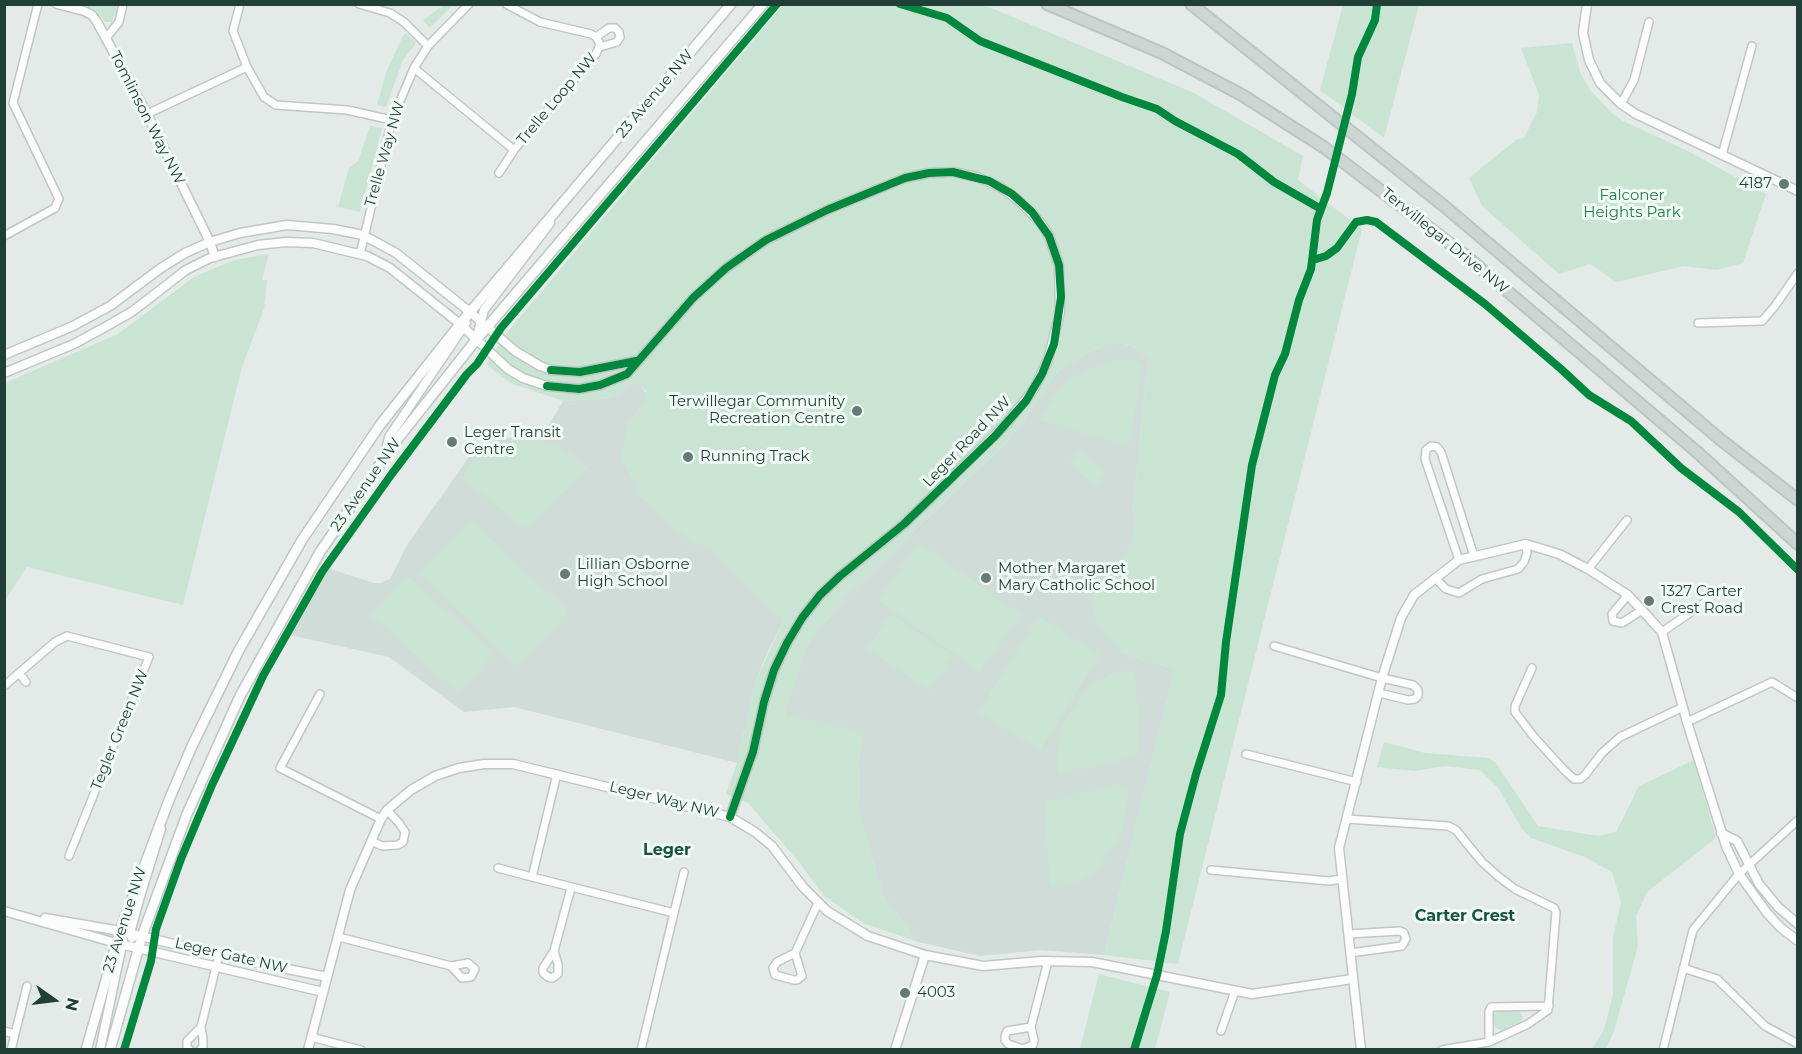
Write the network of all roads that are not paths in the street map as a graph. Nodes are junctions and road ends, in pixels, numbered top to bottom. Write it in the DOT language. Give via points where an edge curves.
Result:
graph roads {
  1 [pos="38,4"];
  2 [pos="57,4"];
  3 [pos="123,4"];
  4 [pos="240,4"];
  5 [pos="358,4"];
  6 [pos="469,4"];
  7 [pos="506,4"];
  8 [pos="731,4"];
  9 [pos="763,4"];
  10 [pos="1047,4"];
  11 [pos="1191,4"];
  12 [pos="1587,4"];
  13 [pos="1649,22"];
  14 [pos="596,37"];
  15 [pos="106,38"];
  16 [pos="428,46"];
  17 [pos="1752,46"];
  18 [pos="600,47"];
  19 [pos="247,67"];
  20 [pos="414,68"];
  21 [pos="1621,104"];
  22 [pos="147,114"];
  23 [pos="392,120"];
  24 [pos="514,150"];
  25 [pos="1722,154"];
  26 [pos="499,173"];
  27 [pos="1797,191"];
  28 [pos="572,192"];
  29 [pos="363,235"];
  30 [pos="4,236"];
  31 [pos="210,242"];
  32 [pos="360,254"];
  33 [pos="215,257"];
  34 [pos="1797,273"];
  35 [pos="470,312"];
  36 [pos="1698,323"];
  37 [pos="483,325"];
  38 [pos="461,326"];
  39 [pos="476,340"];
  40 [pos="4,355"];
  41 [pos="636,360"];
  42 [pos="4,373"];
  43 [pos="385,457"];
  44 [pos="1797,500"];
  45 [pos="1627,520"];
  46 [pos="1526,544"];
  47 [pos="1797,544"];
  48 [pos="1474,556"];
  49 [pos="1459,560"];
  50 [pos="1588,569"];
  51 [pos="1435,578"];
  52 [pos="1628,595"];
  53 [pos="1710,599"];
  54 [pos="1642,610"];
  55 [pos="1662,632"];
  56 [pos="1274,646"];
  57 [pos="1532,668"];
  58 [pos="19,673"];
  59 [pos="1382,678"];
  60 [pos="26,682"];
  61 [pos="4,686"];
  62 [pos="320,693"];
  63 [pos="1379,693"];
  64 [pos="1797,698"];
  65 [pos="1683,707"];
  66 [pos="1687,722"];
  67 [pos="1246,754"];
  68 [pos="557,774"];
  69 [pos="1356,782"];
  70 [pos="169,800"];
  71 [pos="387,810"];
  72 [pos="730,817"];
  73 [pos="381,819"];
  74 [pos="1347,819"];
  75 [pos="1797,820"];
  76 [pos="1721,833"];
  77 [pos="371,841"];
  78 [pos="69,856"];
  79 [pos="1749,864"];
  80 [pos="498,868"];
  81 [pos="1211,870"];
  82 [pos="684,872"];
  83 [pos="1739,874"];
  84 [pos="532,877"];
  85 [pos="1342,879"];
  86 [pos="571,888"];
  87 [pos="818,903"];
  88 [pos="4,911"];
  89 [pos="674,913"];
  90 [pos="29,917"];
  91 [pos="1797,924"];
  92 [pos="120,930"];
  93 [pos="130,933"];
  94 [pos="1348,934"];
  95 [pos="142,936"];
  96 [pos="339,937"];
  97 [pos="1797,941"];
  98 [pos="119,943"];
  99 [pos="138,947"];
  100 [pos="554,951"];
  101 [pos="795,953"];
  102 [pos="1350,953"];
  103 [pos="219,955"];
  104 [pos="925,955"];
  105 [pos="1048,961"];
  106 [pos="450,966"];
  107 [pos="217,967"];
  108 [pos="1683,968"];
  109 [pos="327,977"];
  110 [pos="1352,979"];
  111 [pos="27,986"];
  112 [pos="1235,991"];
  113 [pos="323,992"];
  114 [pos="1549,1006"];
  115 [pos="201,1027"];
  116 [pos="1031,1027"];
  117 [pos="4,1031"];
  118 [pos="1221,1031"];
  119 [pos="15,1034"];
  120 [pos="311,1037"];
  121 [pos="1489,1042"];
  122 [pos="1797,1044"];
  123 [pos="11,1050"];
  124 [pos="86,1050"];
  125 [pos="100,1050"];
  126 [pos="110,1050"];
  127 [pos="190,1050"];
  128 [pos="200,1050"];
  129 [pos="308,1050"];
  130 [pos="361,1050"];
  131 [pos="641,1050"];
  132 [pos="895,1050"];
  133 [pos="1361,1050"];
  134 [pos="1442,1050"];
  135 [pos="1663,1050"];
  1 -- 30 [label="street" via="13,103 59,199 55,208"];
  2 -- 15 [label="street, Tomlinson Way NW" via="92,15"];
  3 -- 15 [label="street" via="118,22"];
  4 -- 19 [label="street" via="233,31"];
  5 -- 16 [label="street" via="390,12"];
  6 -- 16 [label="street, Trelle Way NW"];
  7 -- 14 [label="street, Trelle Loop NW" via="540,22"];
  8 -- 28 [label="main road, 23 Avenue NW"];
  9 -- 37 [label="main road, 23 Avenue NW"];
  10 -- 47 [label="main road, Terwillegar Drive NW" via="1162,53 1242,95 1325,148 1483,271 1689,445"];
  11 -- 44 [label="main road, Terwillegar Drive NW" via="1444,206"];
  12 -- 21 [label="street" via="1583,33 1589,60 1600,83"];
  13 -- 21 [label="street" via="1634,80"];
  14 -- 18 [label="street, Trelle Loop NW"];
  14 -- 18 [label="street, Trelle Loop NW" via="609,28 620,34 615,43"];
  15 -- 22 [label="street, Tomlinson Way NW"];
  16 -- 20 [label="street, Trelle Way NW"];
  17 -- 25 [label="street"];
  18 -- 24 [label="street, Trelle Loop NW"];
  19 -- 22 [label="street"];
  19 -- 23 [label="street" via="264,97 276,105 347,110"];
  20 -- 23 [label="street, Trelle Way NW"];
  20 -- 24 [label="street, Trelle Loop NW"];
  21 -- 25 [label="street"];
  22 -- 31 [label="street, Tomlinson Way NW"];
  23 -- 29 [label="street, Trelle Way NW"];
  24 -- 26 [label="street, Trelle Loop NW"];
  25 -- 27 [label="street"];
  28 -- 35 [label="main road, 23 Avenue NW"];
  28 -- 37 [label="street" via="484,310"];
  29 -- 31 [label="street" via="287,225"];
  29 -- 32 [label="street, Trelle Way NW"];
  29 -- 35 [label="street" via="396,253"];
  31 -- 33 [label="street, Tomlinson Way NW"];
  31 -- 40 [label="street" via="161,268 110,306"];
  32 -- 33 [label="street, Leger Road NW" via="325,245 286,243 258,245"];
  32 -- 38 [label="street, Leger Road NW" via="390,268"];
  33 -- 42 [label="street, Leger Road NW" via="186,270 107,326"];
  34 -- 36 [label="street" via="1762,321"];
  35 -- 37 [label="street"];
  35 -- 38 [label="main road, 23 Avenue NW"];
  37 -- 39 [label="main road, 23 Avenue NW"];
  37 -- 41 [label="street" via="528,361 551,370 580,372"];
  38 -- 39 [label="street, Leger Road NW"];
  38 -- 43 [label="street" via="389,437"];
  38 -- 70 [label="main road, 23 Avenue NW" via="380,425 302,540 239,650"];
  39 -- 41 [label="street, Leger Road NW" via="524,378 569,390 616,380 627,374"];
  39 -- 43 [label="main road, 23 Avenue NW"];
  41 -- 72 [label="street, Leger Road NW" via="693,298 766,240 827,210 913,176 953,172 1000,187 1041,224 1059,265 1057,329 1034,388 995,436 904,524 840,576 802,618 774,670 753,752"];
  43 -- 95 [label="main road, 23 Avenue NW" via="320,552 240,696 187,814"];
  45 -- 50 [label="street"];
  46 -- 48 [label="street"];
  46 -- 50 [label="street" via="1559,554"];
  46 -- 51 [label="street" via="1527,553 1518,569 1492,575 1459,593 1446,589"];
  48 -- 49 [label="street"];
  48 -- 49 [label="street" via="1441,452 1431,446 1425,459"];
  49 -- 51 [label="street"];
  50 -- 52 [label="street"];
  51 -- 59 [label="street" via="1414,595 1401,618"];
  52 -- 54 [label="street"];
  52 -- 54 [label="street" via="1612,614 1613,621 1622,623"];
  53 -- 55 [label="street"];
  54 -- 55 [label="street"];
  55 -- 65 [label="street"];
  56 -- 59 [label="street"];
  57 -- 65 [label="street" via="1515,712 1574,778 1585,776 1620,737"];
  58 -- 60 [label="street"];
  58 -- 61 [label="street, Tegler Green NW"];
  58 -- 78 [label="street, Tegler Green NW" via="53,643 67,636 149,657"];
  59 -- 63 [label="street"];
  59 -- 63 [label="street" via="1417,687 1418,696 1408,700"];
  62 -- 73 [label="street" via="280,768"];
  63 -- 69 [label="street"];
  64 -- 66 [label="street" via="1772,682"];
  65 -- 66 [label="street"];
  66 -- 76 [label="street"];
  67 -- 69 [label="street"];
  68 -- 71 [label="street, Leger Way NW" via="513,764 459,768 435,776"];
  68 -- 72 [label="street, Leger Way NW"];
  68 -- 84 [label="street"];
  69 -- 74 [label="street"];
  70 -- 92 [label="main road, 23 Avenue NW"];
  70 -- 93 [label="street"];
  71 -- 73 [label="street, Leger Way NW"];
  71 -- 77 [label="street" via="405,832 403,842 382,846"];
  72 -- 87 [label="street, Leger Way NW" via="772,846"];
  73 -- 77 [label="street, Leger Way NW"];
  74 -- 85 [label="street" via="1339,848"];
  74 -- 114 [label="street" via="1448,826 1499,877 1554,908"];
  75 -- 79 [label="street"];
  76 -- 79 [label="street" via="1737,841"];
  76 -- 83 [label="street"];
  77 -- 96 [label="street, Leger Way NW" via="350,891"];
  79 -- 83 [label="street"];
  79 -- 91 [label="street" via="1759,884"];
  80 -- 84 [label="street"];
  81 -- 85 [label="street"];
  82 -- 89 [label="street"];
  83 -- 97 [label="street" via="1767,913"];
  83 -- 108 [label="street" via="1693,930"];
  84 -- 86 [label="street"];
  85 -- 94 [label="street"];
  86 -- 89 [label="street"];
  86 -- 100 [label="street"];
  87 -- 101 [label="street"];
  87 -- 104 [label="street, Leger Way NW" via="868,936"];
  88 -- 90 [label="street"];
  89 -- 131 [label="street"];
  90 -- 92 [label="street, Leger Gate NW"];
  90 -- 98 [label="street, Leger Gate NW"];
  92 -- 93 [label="street, Leger Gate NW"];
  92 -- 98 [label="main road, 23 Avenue NW"];
  93 -- 95 [label="street, Leger Gate NW"];
  93 -- 99 [label="street"];
  94 -- 102 [label="street"];
  94 -- 102 [label="street" via="1400,931 1406,939 1402,946"];
  95 -- 99 [label="main road, 23 Avenue NW"];
  95 -- 103 [label="street, Leger Gate NW"];
  96 -- 106 [label="street"];
  96 -- 109 [label="street, Leger Way NW"];
  98 -- 99 [label="street, Leger Gate NW"];
  98 -- 124 [label="main road, 23 Avenue NW"];
  98 -- 125 [label="street"];
  99 -- 107 [label="street, Leger Gate NW"];
  99 -- 126 [label="main road, 23 Avenue NW"];
  101 -- 101 [label="street" via="802,972 800,978 775,975 773,968 777,962"];
  102 -- 110 [label="street"];
  103 -- 107 [label="street"];
  103 -- 109 [label="street, Leger Gate NW"];
  104 -- 105 [label="street, Leger Way NW" via="983,966"];
  104 -- 132 [label="street"];
  105 -- 112 [label="street, Leger Way NW" via="1092,962"];
  105 -- 116 [label="street"];
  107 -- 113 [label="street, Leger Gate NW"];
  107 -- 115 [label="street"];
  108 -- 122 [label="street" via="1717,979 1765,1026"];
  108 -- 135 [label="street"];
  109 -- 113 [label="street, Leger Way NW"];
  110 -- 112 [label="street, Leger Way NW" via="1252,993"];
  110 -- 133 [label="street"];
  111 -- 119 [label="street"];
  112 -- 118 [label="street"];
  113 -- 120 [label="street, Leger Way NW"];
  114 -- 121 [label="street" via="1528,1024"];
  114 -- 121 [label="street" via="1491,1007"];
  115 -- 127 [label="street" via="187,1041"];
  115 -- 128 [label="street"];
  116 -- 116 [label="street" via="1034,1040 1030,1047 1023,1049 1005,1040 1007,1031"];
  117 -- 119 [label="street"];
  119 -- 123 [label="street"];
  120 -- 129 [label="street, Leger Way NW"];
  120 -- 130 [label="street"];
  121 -- 134 [label="street"];
}
